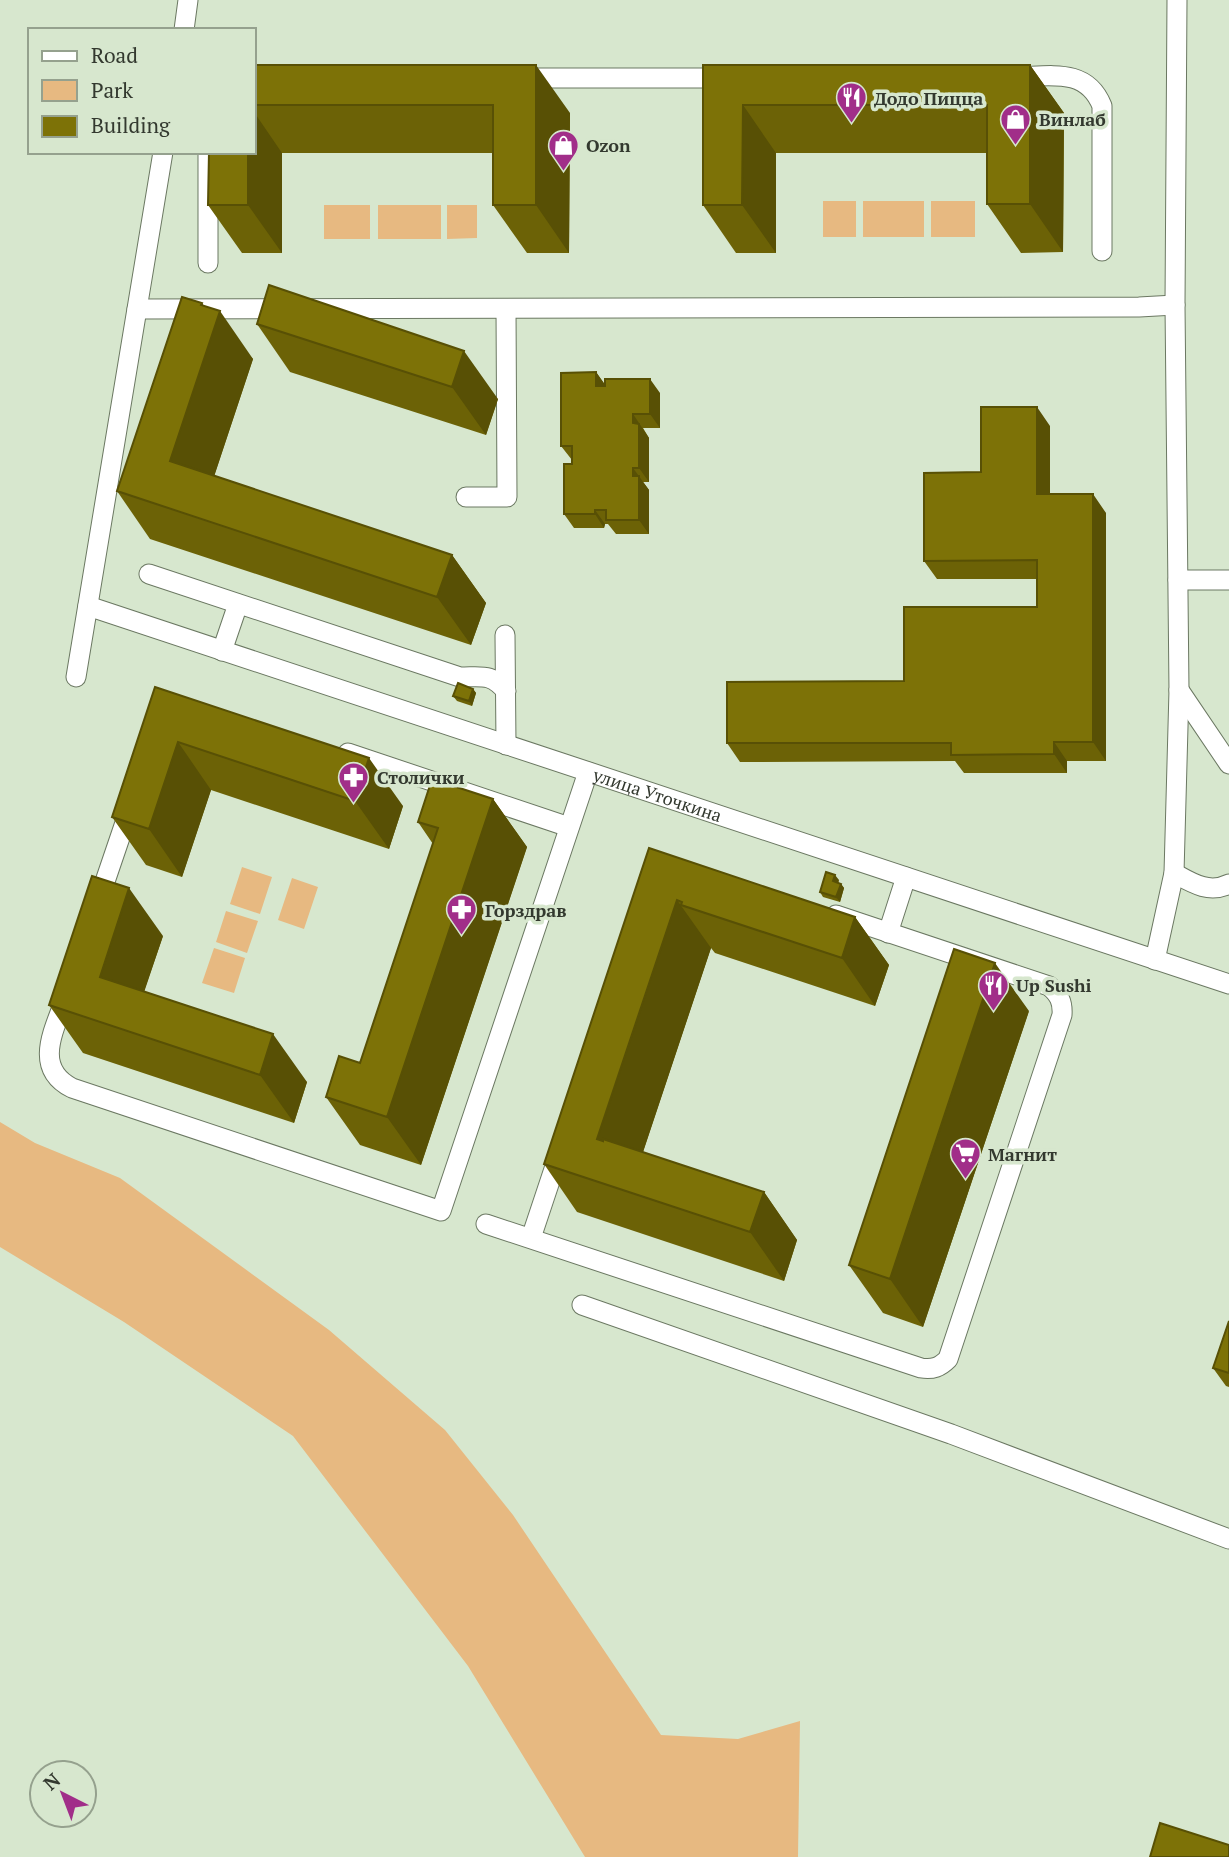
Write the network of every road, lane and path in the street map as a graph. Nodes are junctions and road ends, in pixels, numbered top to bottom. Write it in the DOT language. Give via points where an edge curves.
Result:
graph roads {
  1 [pos="188,0"];
  2 [pos="1177,0"];
  3 [pos="184,28"];
  4 [pos="503,78"];
  5 [pos="749,78"];
  6 [pos="994,78"];
  7 [pos="163,154"];
  8 [pos="208,154"];
  9 [pos="1101,251"];
  10 [pos="208,263"];
  11 [pos="1175,305"];
  12 [pos="137,309"];
  13 [pos="506,309"];
  14 [pos="466,497"];
  15 [pos="149,574"];
  16 [pos="1178,580"];
  17 [pos="1229,580"];
  18 [pos="238,604"];
  19 [pos="88,606"];
  20 [pos="505,635"];
  21 [pos="222,650"];
  22 [pos="76,677"];
  23 [pos="1180,690"];
  24 [pos="506,691"];
  25 [pos="506,745"];
  26 [pos="329,747"];
  27 [pos="1229,764"];
  28 [pos="588,772"];
  29 [pos="136,788"];
  30 [pos="569,827"];
  31 [pos="1174,873"];
  32 [pos="906,877"];
  33 [pos="1229,884"];
  34 [pos="814,908"];
  35 [pos="92,919"];
  36 [pos="888,933"];
  37 [pos="1154,960"];
  38 [pos="71,981"];
  39 [pos="1229,984"];
  40 [pos="565,1138"];
  41 [pos="486,1224"];
  42 [pos="531,1238"];
  43 [pos="582,1305"];
  44 [pos="1229,1539"];
  1 -- 3 [label="street"];
  2 -- 11 [label="street"];
  4 -- 5 [label="street"];
  6 -- 9 [label="street" via="1075,77 1098,97 1102,106"];
  7 -- 12 [label="street"];
  8 -- 10 [label="street"];
  11 -- 13 [label="street"];
  11 -- 16 [label="street"];
  12 -- 13 [label="street" via="185,315"];
  12 -- 19 [label="street"];
  13 -- 14 [label="street" via="508,497"];
  15 -- 18 [label="street"];
  16 -- 17 [label="street"];
  16 -- 23 [label="street"];
  18 -- 21 [label="street"];
  18 -- 24 [label="street" via="460,677 488,677"];
  19 -- 21 [label="street, улица Уточкина"];
  19 -- 22 [label="street"];
  20 -- 24 [label="street"];
  21 -- 25 [label="street, улица Уточкина"];
  23 -- 27 [label="street"];
  23 -- 31 [label="street"];
  24 -- 25 [label="street"];
  25 -- 28 [label="street, улица Уточкина"];
  26 -- 30 [label="street"];
  28 -- 30 [label="street"];
  28 -- 32 [label="street, улица Уточкина"];
  29 -- 35 [label="street"];
  30 -- 38 [label="street" via="441,1211 61,1082 48,1058"];
  31 -- 33 [label="street" via="1202,888"];
  31 -- 37 [label="street"];
  32 -- 36 [label="street"];
  32 -- 37 [label="street, улица Уточкина"];
  34 -- 36 [label="street"];
  36 -- 42 [label="street" via="1049,986 1063,1006 943,1364 921,1368"];
  37 -- 39 [label="street, улица Уточкина"];
  40 -- 42 [label="street"];
  41 -- 42 [label="street"];
  43 -- 44 [label="street" via="951,1434"];
}
